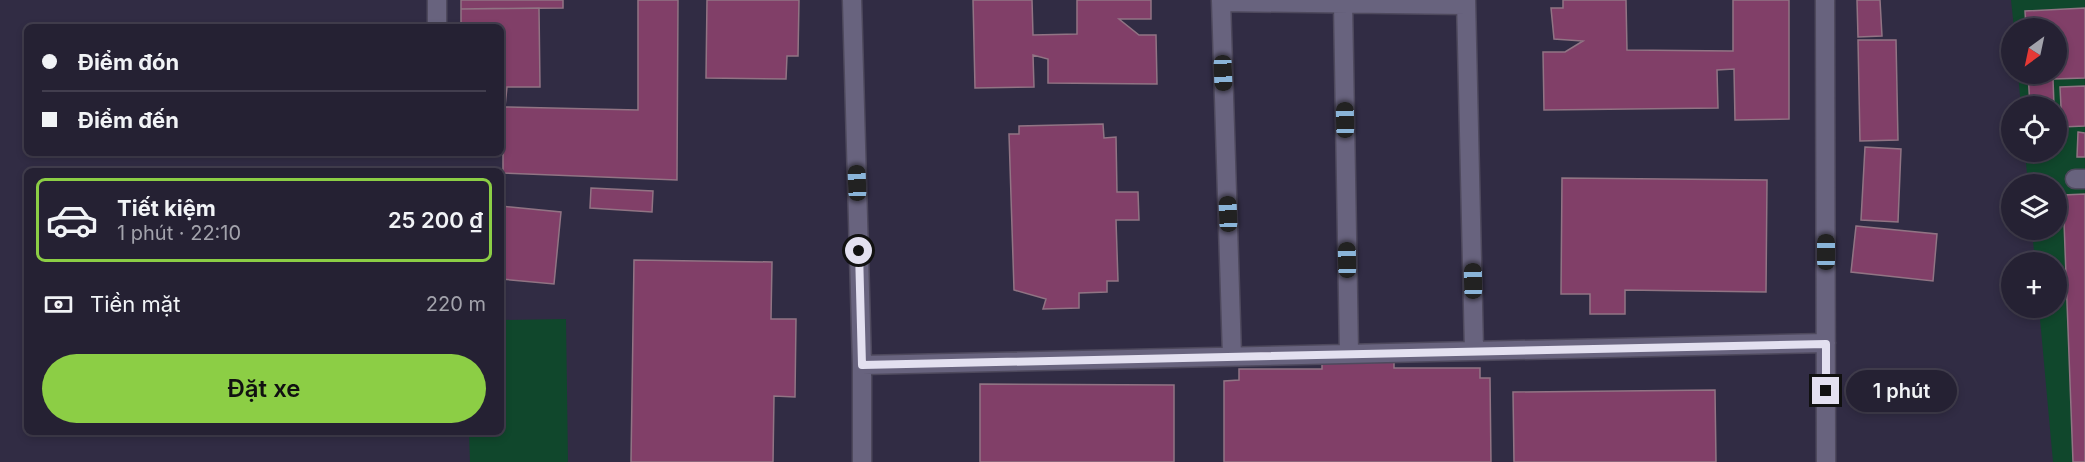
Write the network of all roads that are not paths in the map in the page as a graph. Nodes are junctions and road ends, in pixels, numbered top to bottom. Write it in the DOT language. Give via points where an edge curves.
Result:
graph roads {
  1 [pos="437,0"];
  2 [pos="852,0"];
  3 [pos="1825,0"];
  4 [pos="1221,1"];
  5 [pos="1466,2"];
  6 [pos="1343,3"];
  7 [pos="436,24"];
  8 [pos="1826,344"];
  9 [pos="1474,350"];
  10 [pos="1349,353"];
  11 [pos="1232,356"];
  12 [pos="862,365"];
  13 [pos="862,462"];
  14 [pos="1826,462"];
  1 -- 7 [label="lane"];
  2 -- 12 [label="lane"];
  3 -- 8 [label="lane"];
  4 -- 6 [label="lane"];
  4 -- 11 [label="lane"];
  5 -- 6 [label="lane"];
  5 -- 9 [label="lane"];
  6 -- 10 [label="lane"];
  8 -- 9 [label="lane"];
  8 -- 14 [label="lane"];
  9 -- 10 [label="lane"];
  10 -- 11 [label="lane"];
  11 -- 12 [label="lane"];
  12 -- 13 [label="lane"];
}
